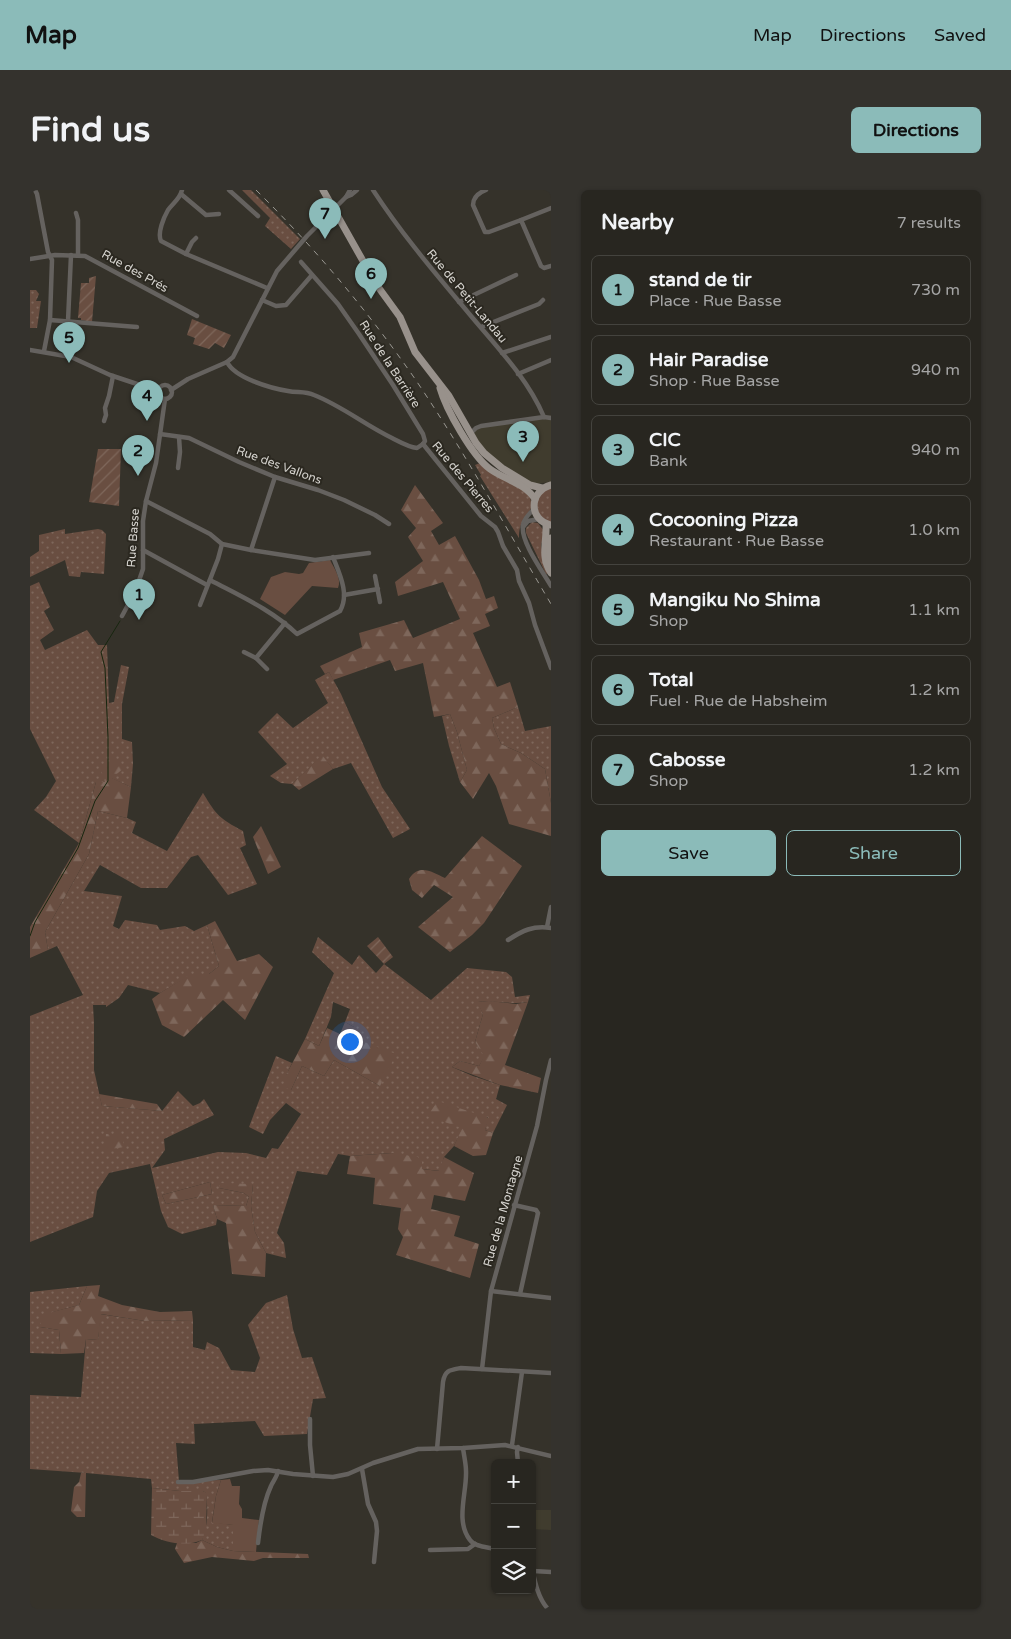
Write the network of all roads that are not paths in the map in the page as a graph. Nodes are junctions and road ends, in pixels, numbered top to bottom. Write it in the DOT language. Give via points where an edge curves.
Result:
graph roads {
  1 [pos="35,190"];
  2 [pos="229,190"];
  3 [pos="324,190"];
  4 [pos="350,190"];
  5 [pos="357,190"];
  6 [pos="373,190"];
  7 [pos="484,190"];
  8 [pos="181,192"];
  9 [pos="346,196"];
  10 [pos="335,208"];
  11 [pos="551,208"];
  12 [pos="76,213"];
  13 [pos="218,214"];
  14 [pos="258,216"];
  15 [pos="521,220"];
  16 [pos="196,238"];
  17 [pos="186,254"];
  18 [pos="71,255"];
  19 [pos="78,255"];
  20 [pos="50,256"];
  21 [pos="30,259"];
  22 [pos="301,262"];
  23 [pos="551,266"];
  24 [pos="312,275"];
  25 [pos="516,275"];
  26 [pos="267,288"];
  27 [pos="262,300"];
  28 [pos="543,300"];
  29 [pos="459,302"];
  30 [pos="197,316"];
  31 [pos="50,320"];
  32 [pos="68,321"];
  33 [pos="137,327"];
  34 [pos="481,327"];
  35 [pos="551,337"];
  36 [pos="30,350"];
  37 [pos="44,351"];
  38 [pos="502,353"];
  39 [pos="551,360"];
  40 [pos="227,362"];
  41 [pos="518,374"];
  42 [pos="113,376"];
  43 [pos="439,385"];
  44 [pos="171,390"];
  45 [pos="158,391"];
  46 [pos="165,399"];
  47 [pos="544,417"];
  48 [pos="551,418"];
  49 [pos="104,421"];
  50 [pos="160,434"];
  51 [pos="470,434"];
  52 [pos="179,436"];
  53 [pos="423,444"];
  54 [pos="178,468"];
  55 [pos="275,477"];
  56 [pos="551,485"];
  57 [pos="542,488"];
  58 [pos="535,499"];
  59 [pos="146,501"];
  60 [pos="534,509"];
  61 [pos="539,519"];
  62 [pos="389,524"];
  63 [pos="548,524"];
  64 [pos="522,528"];
  65 [pos="551,536"];
  66 [pos="222,544"];
  67 [pos="144,550"];
  68 [pos="251,550"];
  69 [pos="369,553"];
  70 [pos="333,557"];
  71 [pos="551,567"];
  72 [pos="551,573"];
  73 [pos="375,576"];
  74 [pos="210,580"];
  75 [pos="207,585"];
  76 [pos="551,586"];
  77 [pos="378,589"];
  78 [pos="344,595"];
  79 [pos="380,602"];
  80 [pos="200,605"];
  81 [pos="122,616"];
  82 [pos="285,623"];
  83 [pos="244,652"];
  84 [pos="256,658"];
  85 [pos="551,668"];
  86 [pos="267,670"];
  87 [pos="551,907"];
  88 [pos="549,927"];
  89 [pos="508,940"];
  90 [pos="551,1060"];
  91 [pos="514,1205"];
  92 [pos="491,1291"];
  93 [pos="520,1294"];
  94 [pos="551,1298"];
  95 [pos="482,1369"];
  96 [pos="522,1372"];
  97 [pos="551,1373"];
  98 [pos="310,1419"];
  99 [pos="512,1445"];
  100 [pos="518,1447"];
  101 [pos="463,1448"];
  102 [pos="437,1449"];
  103 [pos="551,1456"];
  104 [pos="518,1459"];
  105 [pos="362,1468"];
  106 [pos="278,1472"];
  107 [pos="313,1476"];
  108 [pos="178,1482"];
  109 [pos="258,1543"];
  110 [pos="475,1544"];
  111 [pos="491,1548"];
  112 [pos="430,1550"];
  113 [pos="374,1562"];
  114 [pos="536,1570"];
  115 [pos="551,1572"];
  116 [pos="536,1583"];
  117 [pos="545,1608"];
  1 -- 20 [label="street"];
  2 -- 14 [label="street"];
  3 -- 10 [label="main road"];
  4 -- 9 [label="street"];
  5 -- 9 [label="street"];
  6 -- 29 [label="street, Rue de Petit-Landau" via="416,251"];
  7 -- 15 [label="street" via="477,195 473,205 485,232"];
  8 -- 13 [label="street" via="206,215"];
  8 -- 17 [label="street" via="168,210 159,237 162,242"];
  9 -- 10 [label="street"];
  10 -- 26 [label="street" via="280,266"];
  10 -- 43 [label="main road" via="376,284 400,317 416,354"];
  11 -- 15 [label="street"];
  12 -- 19 [label="street"];
  15 -- 23 [label="street" via="540,266"];
  16 -- 17 [label="street"];
  17 -- 26 [label="street"];
  18 -- 19 [label="street, Rue des Prés"];
  18 -- 20 [label="street, Rue des Prés"];
  18 -- 32 [label="street"];
  19 -- 30 [label="street, Rue des Prés" via="89,257"];
  20 -- 21 [label="street, Rue des Prés"];
  20 -- 31 [label="street"];
  22 -- 24 [label="street, Rue de la Barrière"];
  24 -- 27 [label="street" via="286,305 276,306"];
  24 -- 53 [label="street, Rue de la Barrière" via="338,304 393,385 424,434"];
  25 -- 29 [label="street"];
  26 -- 27 [label="street"];
  27 -- 40 [label="street" via="233,357"];
  28 -- 34 [label="street"];
  29 -- 34 [label="street, Rue de Petit-Landau"];
  31 -- 32 [label="street"];
  31 -- 37 [label="street"];
  32 -- 33 [label="street"];
  34 -- 38 [label="street, Rue de Petit-Landau"];
  35 -- 38 [label="street"];
  36 -- 37 [label="street"];
  37 -- 42 [label="street" via="71,357"];
  38 -- 41 [label="street, Rue de Petit-Landau"];
  39 -- 41 [label="street"];
  40 -- 44 [label="street"];
  40 -- 53 [label="street, Rue des Pierres" via="238,374 271,388 306,392 410,446 417,448"];
  41 -- 47 [label="street, Rue de Petit-Landau"];
  42 -- 45 [label="street"];
  42 -- 49 [label="street"];
  43 -- 51 [label="main road" via="449,396"];
  43 -- 58 [label="main road" via="448,409 482,462 494,472 525,487"];
  44 -- 45 [label="street" via="164,385"];
  44 -- 46 [label="street" via="171,396"];
  45 -- 46 [label="street" via="159,396"];
  46 -- 50 [label="street, Rue Basse"];
  47 -- 48 [label="street"];
  47 -- 51 [label="street" via="481,426"];
  50 -- 52 [label="street, Rue des Vallons"];
  50 -- 59 [label="street, Rue Basse"];
  51 -- 57 [label="main road" via="502,468 530,485"];
  52 -- 54 [label="street"];
  52 -- 55 [label="street, Rue des Vallons"];
  53 -- 85 [label="street, Rue des Pierres" via="481,516 498,532 529,603"];
  55 -- 62 [label="street, Rue des Vallons" via="344,500"];
  55 -- 68 [label="street"];
  56 -- 57 [label="main road"];
  57 -- 58 [label="main road"];
  58 -- 60 [label="main road"];
  59 -- 66 [label="street" via="210,534"];
  59 -- 67 [label="street, Rue Basse"];
  60 -- 61 [label="main road"];
  60 -- 64 [label="street"];
  61 -- 63 [label="main road"];
  61 -- 64 [label="street" via="528,521"];
  63 -- 72 [label="main road" via="544,555"];
  64 -- 76 [label="street" via="526,542"];
  65 -- 71 [label="main road"];
  66 -- 68 [label="street"];
  66 -- 74 [label="street"];
  67 -- 75 [label="street"];
  67 -- 81 [label="street, Rue Basse" via="135,592"];
  68 -- 70 [label="street" via="315,560"];
  69 -- 70 [label="street"];
  70 -- 78 [label="street" via="342,578"];
  73 -- 77 [label="street"];
  74 -- 75 [label="street"];
  74 -- 82 [label="street"];
  75 -- 80 [label="street"];
  77 -- 78 [label="street"];
  77 -- 79 [label="street"];
  78 -- 82 [label="street" via="340,611 297,634"];
  82 -- 84 [label="street"];
  83 -- 84 [label="street"];
  84 -- 86 [label="street"];
  87 -- 88 [label="street"];
  88 -- 89 [label="street" via="528,928"];
  90 -- 91 [label="street, Rue de la Montagne" via="538,1126"];
  91 -- 92 [label="street, Rue de la Montagne"];
  91 -- 93 [label="street" via="538,1213"];
  92 -- 93 [label="street"];
  92 -- 95 [label="street, Rue de la Montagne"];
  93 -- 94 [label="street"];
  95 -- 96 [label="street"];
  95 -- 102 [label="street" via="461,1368 449,1370 444,1375"];
  96 -- 97 [label="street"];
  96 -- 99 [label="street"];
  98 -- 107 [label="street"];
  99 -- 100 [label="street"];
  99 -- 101 [label="street"];
  100 -- 103 [label="street"];
  100 -- 104 [label="street"];
  101 -- 102 [label="street"];
  101 -- 110 [label="street" via="466,1470 463,1524 470,1541"];
  102 -- 105 [label="street" via="412,1450"];
  105 -- 107 [label="street" via="341,1476"];
  105 -- 113 [label="street" via="368,1504 376,1522"];
  106 -- 107 [label="street"];
  106 -- 108 [label="street" via="253,1471"];
  106 -- 109 [label="street" via="270,1487"];
  110 -- 111 [label="street"];
  110 -- 112 [label="street" via="468,1549"];
  114 -- 115 [label="street"];
  116 -- 117 [label="street"];
}
